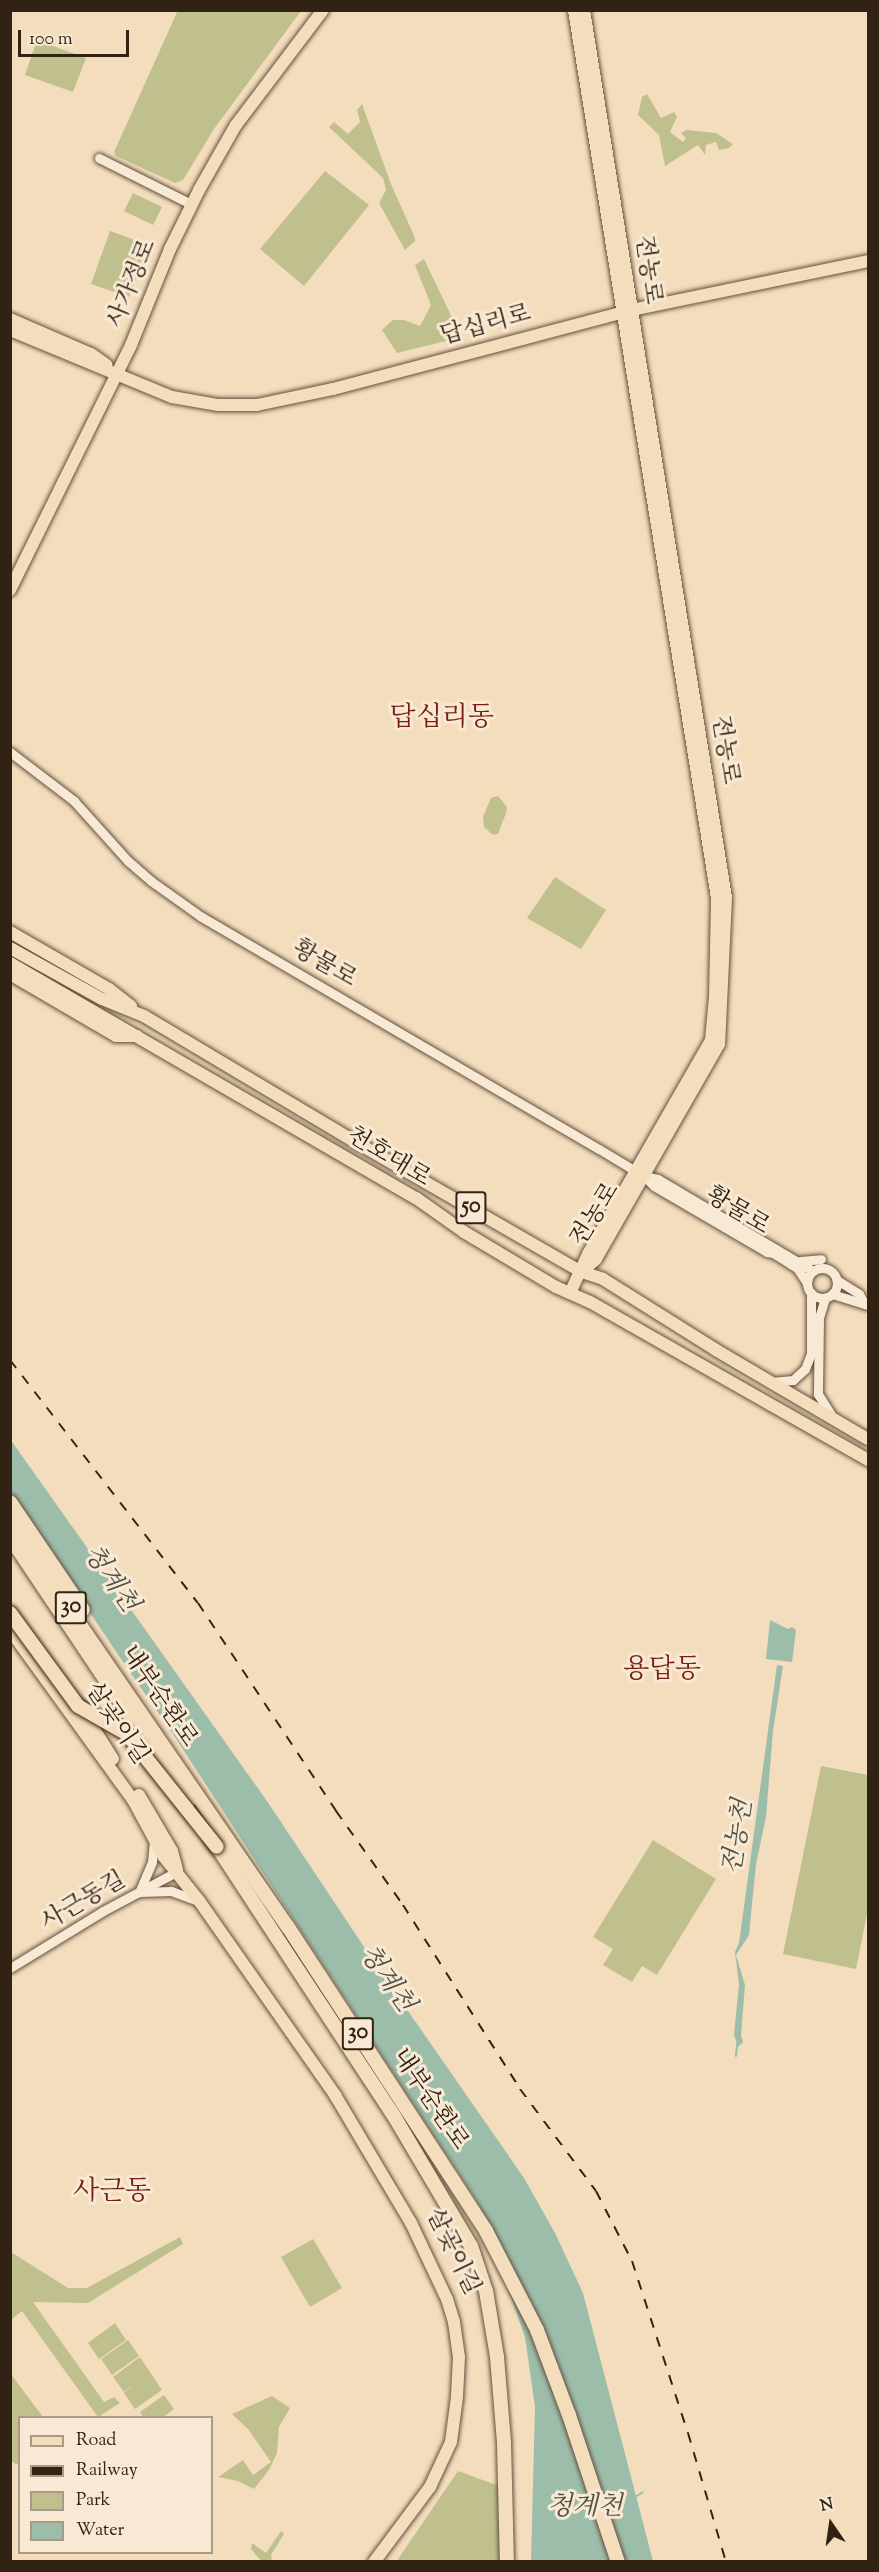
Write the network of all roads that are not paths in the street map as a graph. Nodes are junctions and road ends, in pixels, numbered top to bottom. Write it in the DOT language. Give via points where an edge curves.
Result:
graph roads {
  1 [pos="323,10"];
  2 [pos="574,10"];
  3 [pos="584,10"];
  4 [pos="99,158"];
  5 [pos="191,204"];
  6 [pos="868,261"];
  7 [pos="628,311"];
  8 [pos="10,319"];
  9 [pos="10,330"];
  10 [pos="118,373"];
  11 [pos="10,590"];
  12 [pos="10,752"];
  13 [pos="10,932"];
  14 [pos="10,948"];
  15 [pos="10,963"];
  16 [pos="10,974"];
  17 [pos="144,1016"];
  18 [pos="138,1036"];
  19 [pos="640,1174"];
  20 [pos="821,1259"];
  21 [pos="798,1261"];
  22 [pos="813,1271"];
  23 [pos="582,1272"];
  24 [pos="837,1280"];
  25 [pos="807,1283"];
  26 [pos="570,1293"];
  27 [pos="811,1293"];
  28 [pos="833,1296"];
  29 [pos="866,1303"];
  30 [pos="820,1314"];
  31 [pos="814,1353"];
  32 [pos="771,1382"];
  33 [pos="834,1420"];
  34 [pos="868,1439"];
  35 [pos="868,1460"];
  36 [pos="10,1502"];
  37 [pos="10,1523"];
  38 [pos="10,1538"];
  39 [pos="12,1610"];
  40 [pos="10,1630"];
  41 [pos="44,1666"];
  42 [pos="129,1695"];
  43 [pos="154,1839"];
  44 [pos="217,1847"];
  45 [pos="178,1871"];
  46 [pos="139,1892"];
  47 [pos="200,1902"];
  48 [pos="10,1968"];
  49 [pos="358,2132"];
  50 [pos="374,2562"];
  51 [pos="383,2562"];
  52 [pos="507,2562"];
  53 [pos="618,2562"];
  1 -- 5 [label="main road, 사가정로" via="236,125"];
  2 -- 7 [label="main road, 전농로"];
  3 -- 7 [label="main road, 전농로"];
  4 -- 5 [label="street"];
  5 -- 10 [label="main road, 사가정로"];
  6 -- 7 [label="main road, 답십리로"];
  7 -- 10 [label="main road, 답십리로" via="257,405 218,405 172,397"];
  7 -- 19 [label="main road, 전농로" via="726,898 719,1044"];
  8 -- 10 [label="main road, 답십리로" via="91,354"];
  9 -- 10 [label="main road, 답십리로"];
  10 -- 11 [label="main road, 사가정로"];
  12 -- 19 [label="street, 황물로" via="74,801 151,882 200,916"];
  13 -- 17 [label="main road" via="109,989"];
  14 -- 17 [label="main road, 천호대로 / 50" via="102,999"];
  15 -- 18 [label="main road, 천호대로"];
  16 -- 18 [label="main road" via="116,1036"];
  17 -- 23 [label="main road, 천호대로 / 50"];
  18 -- 26 [label="main road, 천호대로 / 50"];
  19 -- 21 [label="street, 황물로" via="658,1179"];
  19 -- 23 [label="main road, 전농로" via="588,1254"];
  19 -- 25 [label="street, 황물로" via="654,1186 797,1268"];
  20 -- 21 [label="street"];
  21 -- 22 [label="street, 황물로"];
  22 -- 24 [label="street" via="826,1269"];
  22 -- 25 [label="street"];
  23 -- 26 [label="main road, 전농로"];
  23 -- 32 [label="main road, 천호대로 / 50" via="603,1280"];
  24 -- 28 [label="street"];
  24 -- 29 [label="street"];
  25 -- 27 [label="street"];
  26 -- 35 [label="main road, 천호대로 / 50"];
  27 -- 28 [label="street"];
  27 -- 31 [label="street"];
  28 -- 29 [label="street"];
  28 -- 30 [label="street"];
  28 -- 30 [label="street"];
  30 -- 31 [label="street"];
  31 -- 32 [label="street" via="801,1376"];
  31 -- 33 [label="street" via="819,1394"];
  32 -- 33 [label="main road, 천호대로 / 50"];
  33 -- 34 [label="main road, 천호대로 / 50"];
  36 -- 42 [label="highway" via="115,1660"];
  37 -- 42 [label="highway, 내부순환로 / 30"];
  38 -- 44 [label="highway, 내부순환로 / 30, bridge"];
  39 -- 41 [label="main road, 살곶이길"];
  39 -- 44 [label="highway, bridge" via="78,1706 127,1734"];
  40 -- 41 [label="main road, 살곶이길"];
  41 -- 43 [label="main road, 살곶이길" via="133,1800"];
  41 -- 45 [label="main road, 살곶이길" via="144,1804 172,1851"];
  42 -- 53 [label="highway, 내부순환로 / 30" via="288,1927 486,2231 537,2330"];
  43 -- 45 [label="main road, 살곶이길"];
  43 -- 46 [label="street" via="152,1862"];
  44 -- 52 [label="highway, 내부순환로 / 30" via="394,2116 471,2246 486,2291 497,2357"];
  45 -- 46 [label="street, 사근동길"];
  45 -- 47 [label="main road, 살곶이길"];
  46 -- 47 [label="street" via="171,1891"];
  46 -- 48 [label="street, 사근동길"];
  47 -- 49 [label="main road, 살곶이길"];
  49 -- 50 [label="main road, 살곶이길" via="411,2223 447,2299 459,2357 457,2397 445,2459 430,2487"];
  49 -- 51 [label="main road, 살곶이길" via="371,2146 453,2296 466,2357 465,2398 452,2462"];
}
